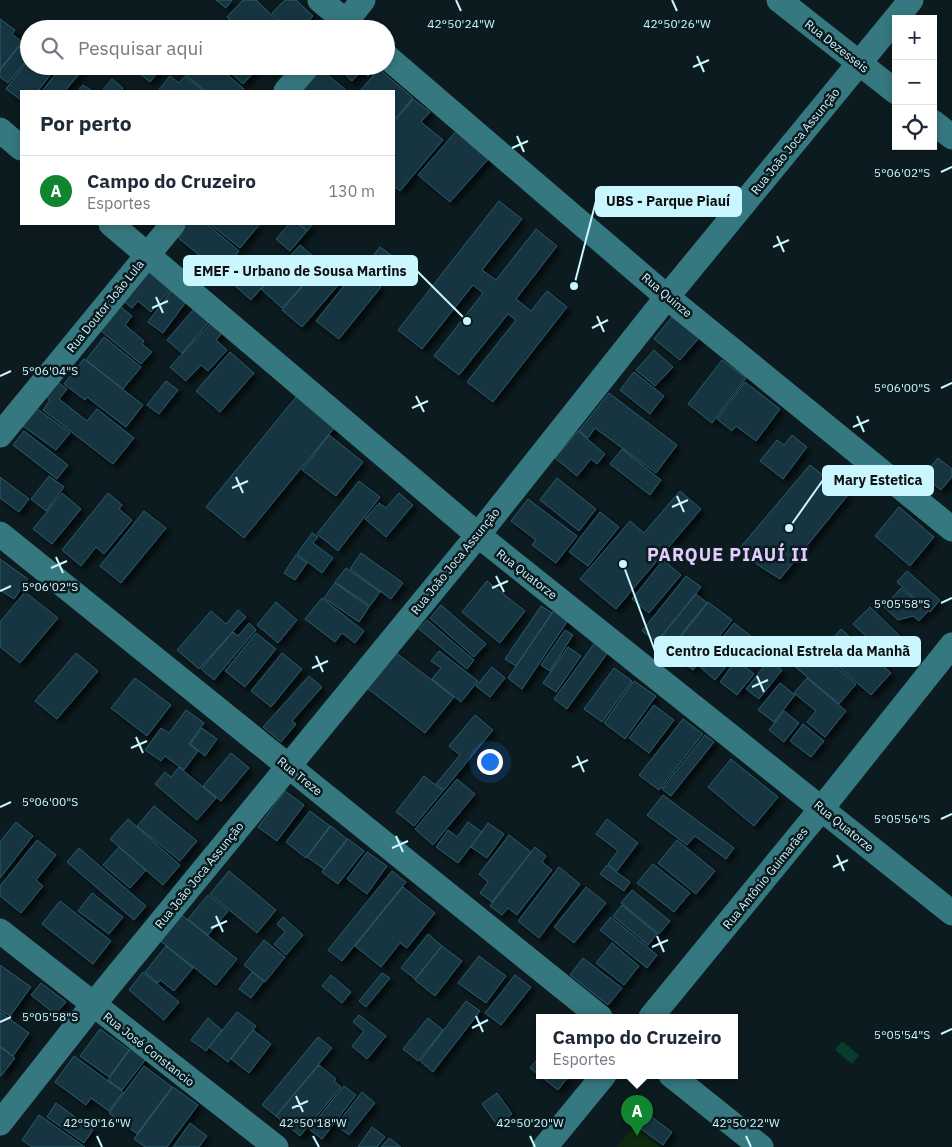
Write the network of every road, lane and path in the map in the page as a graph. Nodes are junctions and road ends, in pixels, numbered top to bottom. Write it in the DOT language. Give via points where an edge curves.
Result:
graph roads {
  1 [pos="320,0"];
  2 [pos="363,0"];
  3 [pos="778,0"];
  4 [pos="911,0"];
  5 [pos="341,20"];
  6 [pos="351,20"];
  7 [pos="859,62"];
  8 [pos="395,64"];
  9 [pos="300,75"];
  10 [pos="892,89"];
  11 [pos="287,90"];
  12 [pos="937,125"];
  13 [pos="0,130"];
  14 [pos="952,138"];
  15 [pos="20,147"];
  16 [pos="112,225"];
  17 [pos="172,225"];
  18 [pos="147,254"];
  19 [pos="668,297"];
  20 [pos="0,435"];
  21 [pos="952,529"];
  22 [pos="0,534"];
  23 [pos="478,535"];
  24 [pos="952,645"];
  25 [pos="288,766"];
  26 [pos="822,808"];
  27 [pos="952,913"];
  28 [pos="0,931"];
  29 [pos="92,1005"];
  30 [pos="596,1014"];
  31 [pos="653,1014"];
  32 [pos="601,1079"];
  33 [pos="676,1079"];
  34 [pos="0,1123"];
  35 [pos="276,1147"];
  36 [pos="545,1147"];
  37 [pos="761,1147"];
  1 -- 5 [label="street"];
  2 -- 6 [label="street"];
  3 -- 7 [label="street, Rua Dezesseis"];
  4 -- 7 [label="street, Rua João Joca Assunção"];
  7 -- 10 [label="street, Rua Dezesseis"];
  7 -- 19 [label="street, Rua João Joca Assunção"];
  8 -- 19 [label="street, Rua Quinze"];
  9 -- 11 [label="street"];
  12 -- 14 [label="street"];
  13 -- 15 [label="street"];
  16 -- 18 [label="street, Rua Quatorze"];
  17 -- 18 [label="street, Rua Doutor João Lula"];
  18 -- 20 [label="street, Rua Doutor João Lula"];
  18 -- 23 [label="street, Rua Quatorze"];
  19 -- 21 [label="street, Rua Quinze"];
  19 -- 23 [label="street, Rua João Joca Assunção"];
  22 -- 25 [label="street, Rua Treze"];
  23 -- 25 [label="street, Rua João Joca Assunção"];
  23 -- 26 [label="street, Rua Quatorze"];
  24 -- 26 [label="street, Rua Antônio Guimarães"];
  25 -- 29 [label="street, Rua João Joca Assunção"];
  25 -- 30 [label="street, Rua Treze"];
  26 -- 27 [label="street, Rua Quatorze"];
  26 -- 31 [label="street, Rua Antônio Guimarães"];
  28 -- 29 [label="street, Rua José Constancio"];
  29 -- 34 [label="street, Rua João Joca Assunção"];
  29 -- 35 [label="street, Rua José Constancio"];
  32 -- 36 [label="street"];
  33 -- 37 [label="street"];
}
